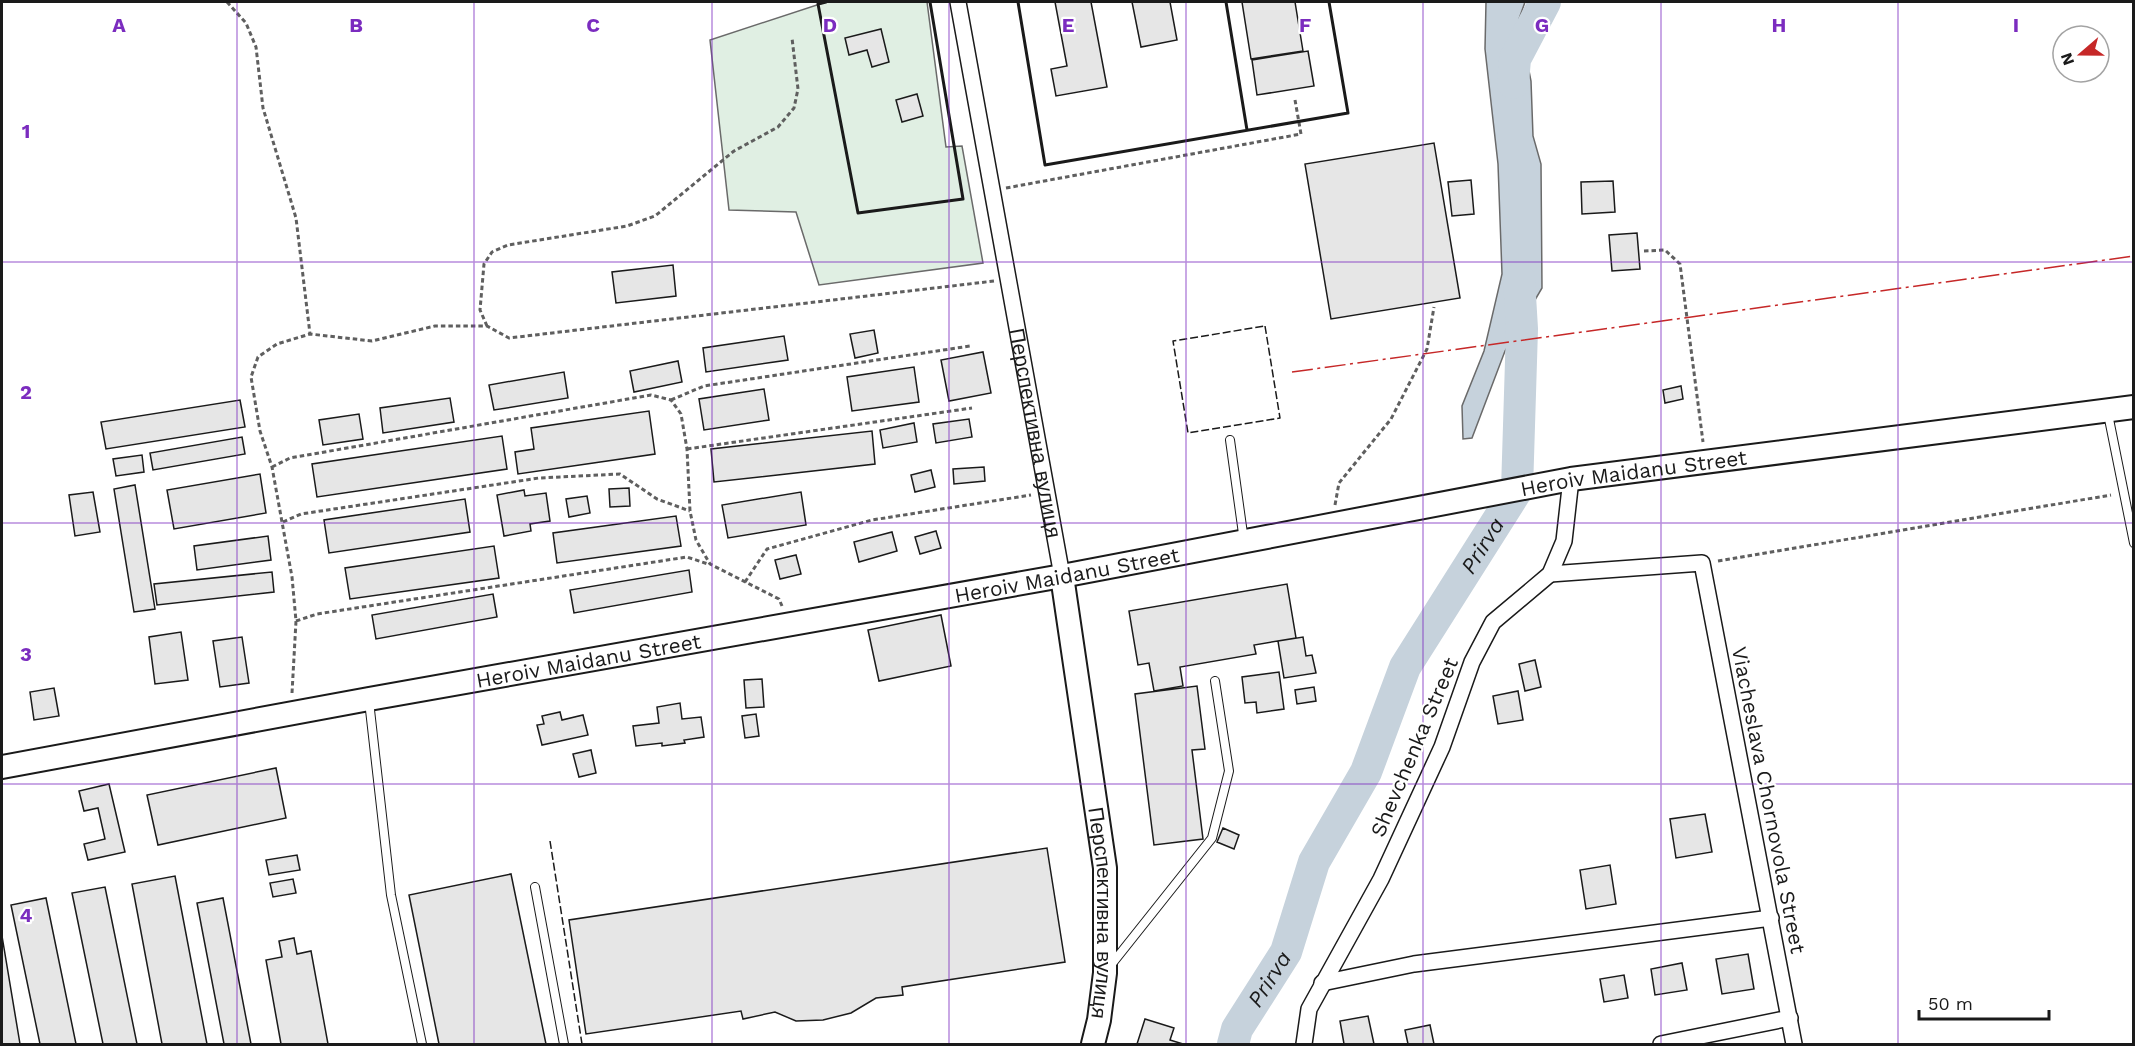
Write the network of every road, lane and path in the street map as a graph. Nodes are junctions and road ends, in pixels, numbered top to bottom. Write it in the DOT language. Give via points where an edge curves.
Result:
graph roads {
  1 [pos="227,2"];
  2 [pos="958,2"];
  3 [pos="792,38"];
  4 [pos="1295,100"];
  5 [pos="992,190"];
  6 [pos="1644,250"];
  7 [pos="1008,280"];
  8 [pos="1434,307"];
  9 [pos="487,326"];
  10 [pos="310,334"];
  11 [pos="969,346"];
  12 [pos="671,400"];
  13 [pos="2133,407"];
  14 [pos="972,408"];
  15 [pos="2107,409"];
  16 [pos="1230,440"];
  17 [pos="687,449"];
  18 [pos="1705,462"];
  19 [pos="272,467"];
  20 [pos="1571,479"];
  21 [pos="1047,493"];
  22 [pos="2125,493"];
  23 [pos="690,511"];
  24 [pos="283,522"];
  25 [pos="1332,525"];
  26 [pos="1244,542"];
  27 [pos="2133,543"];
  28 [pos="1702,563"];
  29 [pos="710,564"];
  30 [pos="1550,574"];
  31 [pos="1062,576"];
  32 [pos="745,582"];
  33 [pos="296,621"];
  34 [pos="789,625"];
  35 [pos="1215,681"];
  36 [pos="369,699"];
  37 [pos="292,713"];
  38 [pos="2,767"];
  39 [pos="535,887"];
  40 [pos="1771,918"];
  41 [pos="1105,973"];
  42 [pos="1322,983"];
  43 [pos="1790,1018"];
  44 [pos="422,1044"];
  45 [pos="564,1044"];
  46 [pos="1093,1044"];
  47 [pos="1304,1044"];
  48 [pos="1661,1044"];
  49 [pos="1794,1044"];
  1 -- 10 [label="path" via="246,23 256,47 263,108 296,218"];
  2 -- 5 [label="street, Перспективна вулиця"];
  3 -- 9 [label="path" via="798,89 794,108 778,127 734,151 655,216 627,226 508,245 492,252 484,264 480,310"];
  4 -- 5 [label="path" via="1301,134"];
  5 -- 7 [label="street, Перспективна вулиця"];
  6 -- 18 [label="path" via="1665,250 1680,264"];
  7 -- 9 [label="path" via="509,338"];
  7 -- 21 [label="street, Перспективна вулиця"];
  8 -- 25 [label="path" via="1426,349 1391,419 1339,483"];
  9 -- 10 [label="path" via="435,326 372,341"];
  10 -- 19 [label="path" via="277,344 258,357 251,377 260,431"];
  11 -- 12 [label="path" via="704,386"];
  12 -- 17 [label="path" via="681,414"];
  12 -- 19 [label="path" via="651,395 290,458"];
  13 -- 15 [label="street, Heroiv Maidanu Street"];
  14 -- 17 [label="path"];
  15 -- 18 [label="street, Heroiv Maidanu Street"];
  15 -- 22 [label="lane"];
  16 -- 26 [label="lane"];
  17 -- 23 [label="path"];
  18 -- 20 [label="street, Heroiv Maidanu Street"];
  19 -- 24 [label="path"];
  20 -- 25 [label="street, Heroiv Maidanu Street"];
  20 -- 30 [label="street, Shevchenka Street" via="1564,542"];
  21 -- 31 [label="street, Перспективна вулиця"];
  21 -- 32 [label="path" via="872,520 767,549"];
  22 -- 27 [label="lane"];
  22 -- 28 [label="path"];
  23 -- 24 [label="path" via="657,499 620,474 539,478 300,514"];
  23 -- 29 [label="path" via="696,540"];
  24 -- 33 [label="path"];
  25 -- 26 [label="street, Heroiv Maidanu Street"];
  26 -- 31 [label="street, Heroiv Maidanu Street"];
  28 -- 30 [label="street"];
  28 -- 40 [label="street, Viacheslava Chornovola Street"];
  29 -- 32 [label="path"];
  29 -- 33 [label="path" via="687,557 317,614"];
  30 -- 42 [label="street, Shevchenka Street" via="1493,622 1472,662 1442,747 1381,879"];
  31 -- 34 [label="street, Heroiv Maidanu Street"];
  31 -- 41 [label="street, Перспективна вулиця" via="1105,868"];
  32 -- 34 [label="path" via="779,599"];
  33 -- 37 [label="path"];
  34 -- 36 [label="street, Heroiv Maidanu Street"];
  35 -- 41 [label="lane" via="1229,771 1212,838"];
  36 -- 37 [label="street, Heroiv Maidanu Street"];
  36 -- 44 [label="lane" via="391,896"];
  37 -- 38 [label="street, Heroiv Maidanu Street"];
  39 -- 45 [label="lane"];
  40 -- 42 [label="street" via="1414,964"];
  40 -- 43 [label="street, Viacheslava Chornovola Street"];
  41 -- 46 [label="street, Перспективна вулиця"];
  42 -- 47 [label="street, Shevchenka Street" via="1309,1009"];
  43 -- 48 [label="street"];
  43 -- 49 [label="street, Viacheslava Chornovola Street"];
}
